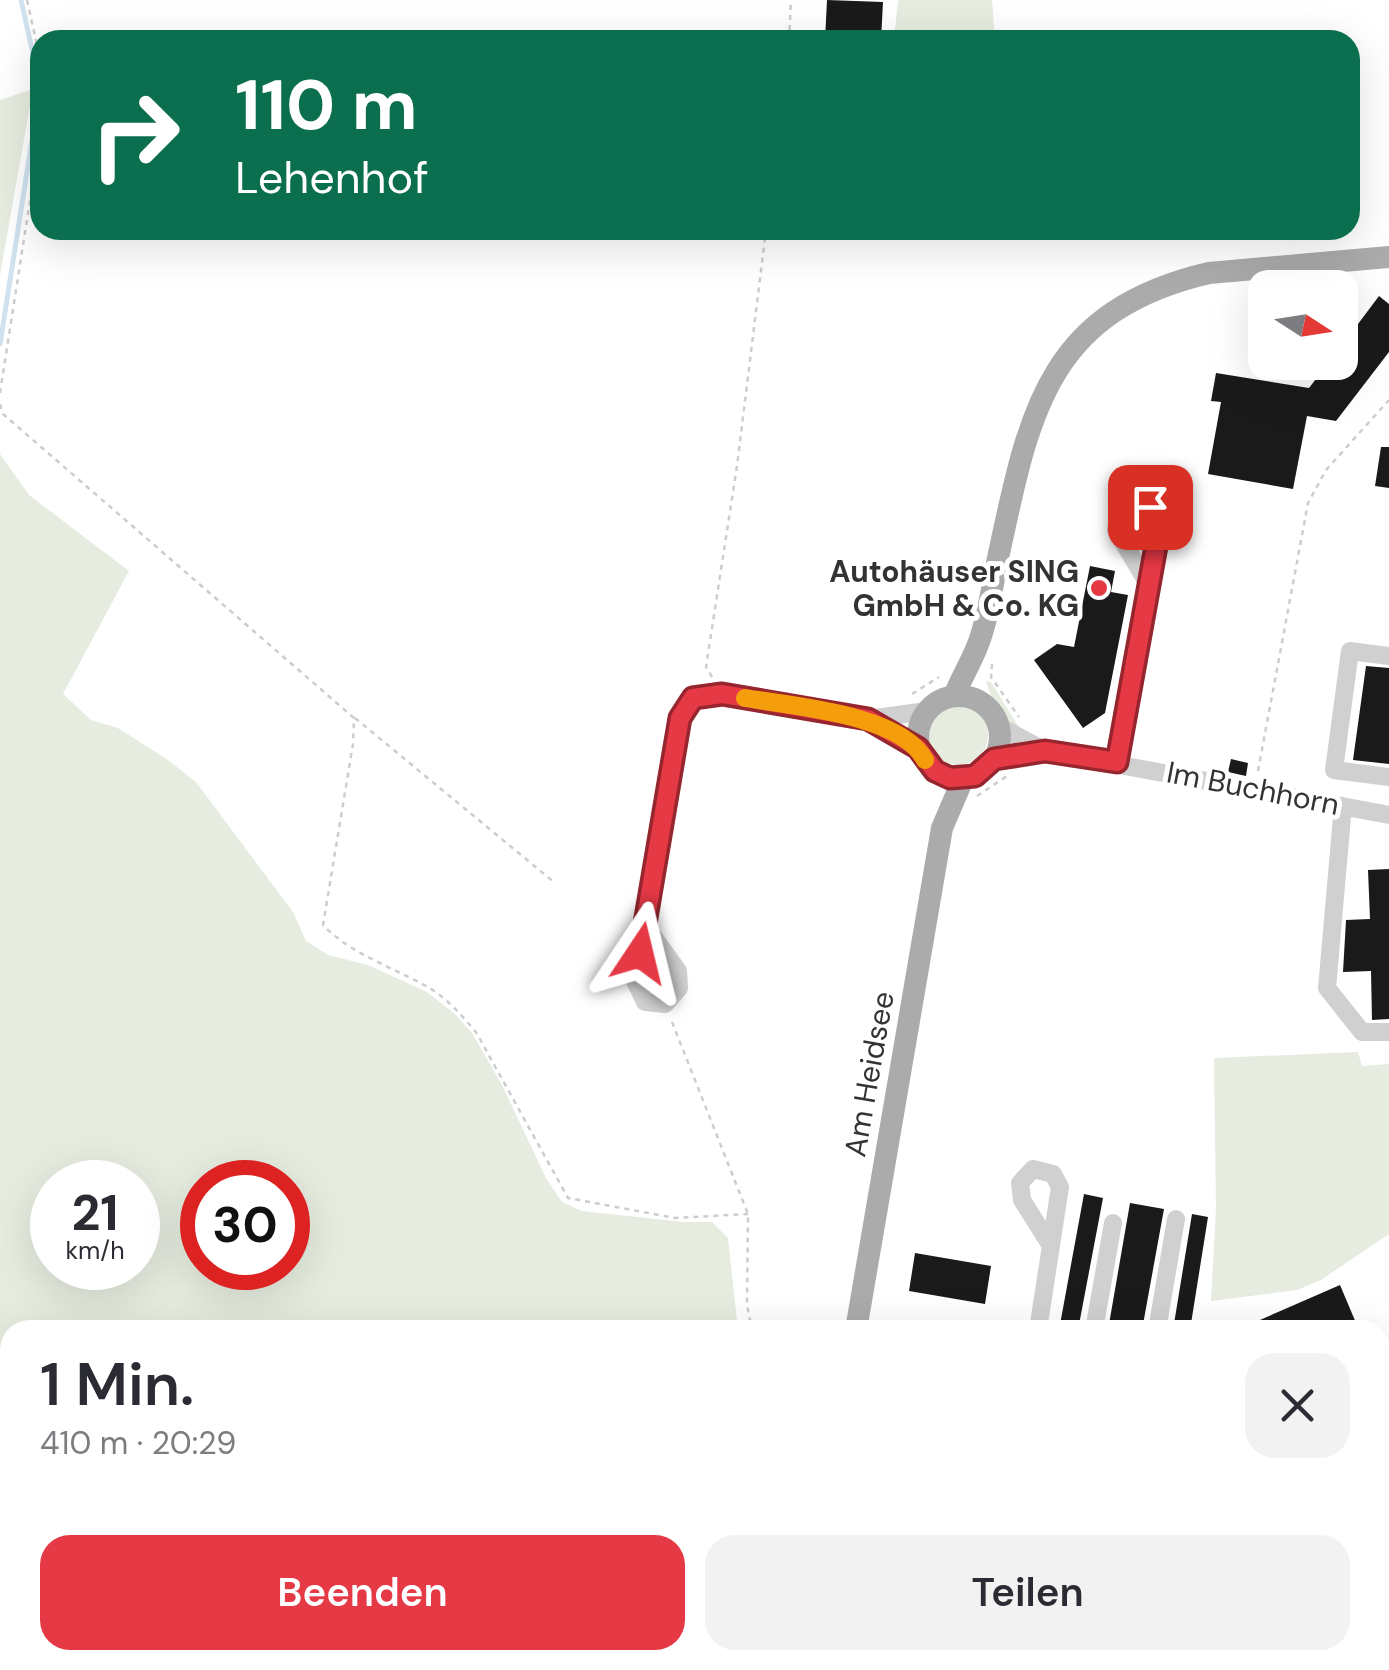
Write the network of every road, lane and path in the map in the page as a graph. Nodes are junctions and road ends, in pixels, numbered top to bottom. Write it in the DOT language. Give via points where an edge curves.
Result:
graph roads {
  1 [pos="27,0"];
  2 [pos="791,0"];
  3 [pos="34,30"];
  4 [pos="790,30"];
  5 [pos="30,200"];
  6 [pos="765,240"];
  7 [pos="1389,258"];
  8 [pos="0,393"];
  9 [pos="1389,400"];
  10 [pos="0,404"];
  11 [pos="1148,584"];
  12 [pos="985,654"];
  13 [pos="1389,656"];
  14 [pos="951,670"];
  15 [pos="714,680"];
  16 [pos="954,696"];
  17 [pos="903,700"];
  18 [pos="980,701"];
  19 [pos="926,711"];
  20 [pos="354,718"];
  21 [pos="868,719"];
  22 [pos="1023,723"];
  23 [pos="999,726"];
  24 [pos="918,748"];
  25 [pos="1045,751"];
  26 [pos="994,759"];
  27 [pos="1117,762"];
  28 [pos="935,771"];
  29 [pos="1389,777"];
  30 [pos="962,779"];
  31 [pos="1255,788"];
  32 [pos="1343,806"];
  33 [pos="1389,815"];
  34 [pos="942,828"];
  35 [pos="555,882"];
  36 [pos="645,926"];
  37 [pos="665,1004"];
  38 [pos="1389,1032"];
  39 [pos="748,1214"];
  40 [pos="1176,1219"];
  41 [pos="1113,1223"];
  42 [pos="1051,1246"];
  43 [pos="750,1320"];
  44 [pos="858,1320"];
  45 [pos="1040,1320"];
  46 [pos="1096,1320"];
  47 [pos="1159,1320"];
  1 -- 3 [label="path"];
  2 -- 4 [label="path"];
  5 -- 8 [label="path"];
  6 -- 15 [label="path" via="706,667"];
  7 -- 12 [label="main road" via="1181,280 1126,304 1092,329 1054,372 1022,448"];
  9 -- 31 [label="path" via="1326,470 1308,503"];
  10 -- 20 [label="path" via="3,414"];
  11 -- 27 [label="street"];
  12 -- 16 [label="main road"];
  12 -- 18 [label="main road"];
  12 -- 22 [label="path" via="989,676"];
  13 -- 29 [label="street" via="1350,651 1334,770"];
  14 -- 17 [label="path"];
  16 -- 18 [label="main road"];
  16 -- 19 [label="main road"];
  18 -- 23 [label="main road"];
  19 -- 21 [label="street"];
  19 -- 24 [label="main road"];
  20 -- 35 [label="path"];
  20 -- 39 [label="path" via="323,925 342,945 434,990 458,1010 568,1198 675,1218"];
  21 -- 24 [label="street"];
  21 -- 36 [label="street" via="722,694 693,698 680,718"];
  23 -- 25 [label="street, Im Buchhorn"];
  23 -- 26 [label="main road"];
  24 -- 28 [label="main road"];
  25 -- 26 [label="street, Im Buchhorn"];
  25 -- 27 [label="street, Im Buchhorn"];
  26 -- 30 [label="main road"];
  27 -- 31 [label="street, Im Buchhorn"];
  28 -- 30 [label="main road"];
  28 -- 34 [label="main road, Am Heidsee"];
  30 -- 34 [label="main road, Am Heidsee"];
  31 -- 32 [label="street, Im Buchhorn"];
  32 -- 33 [label="street, Im Buchhorn"];
  32 -- 38 [label="street" via="1327,988 1362,1032"];
  34 -- 44 [label="main road, Am Heidsee"];
  36 -- 37 [label="street" via="678,971 680,988"];
  36 -- 37 [label="street" via="635,981 646,1002"];
  37 -- 39 [label="path"];
  39 -- 43 [label="path"];
  40 -- 47 [label="street"];
  41 -- 46 [label="street"];
  42 -- 45 [label="street"];
}
